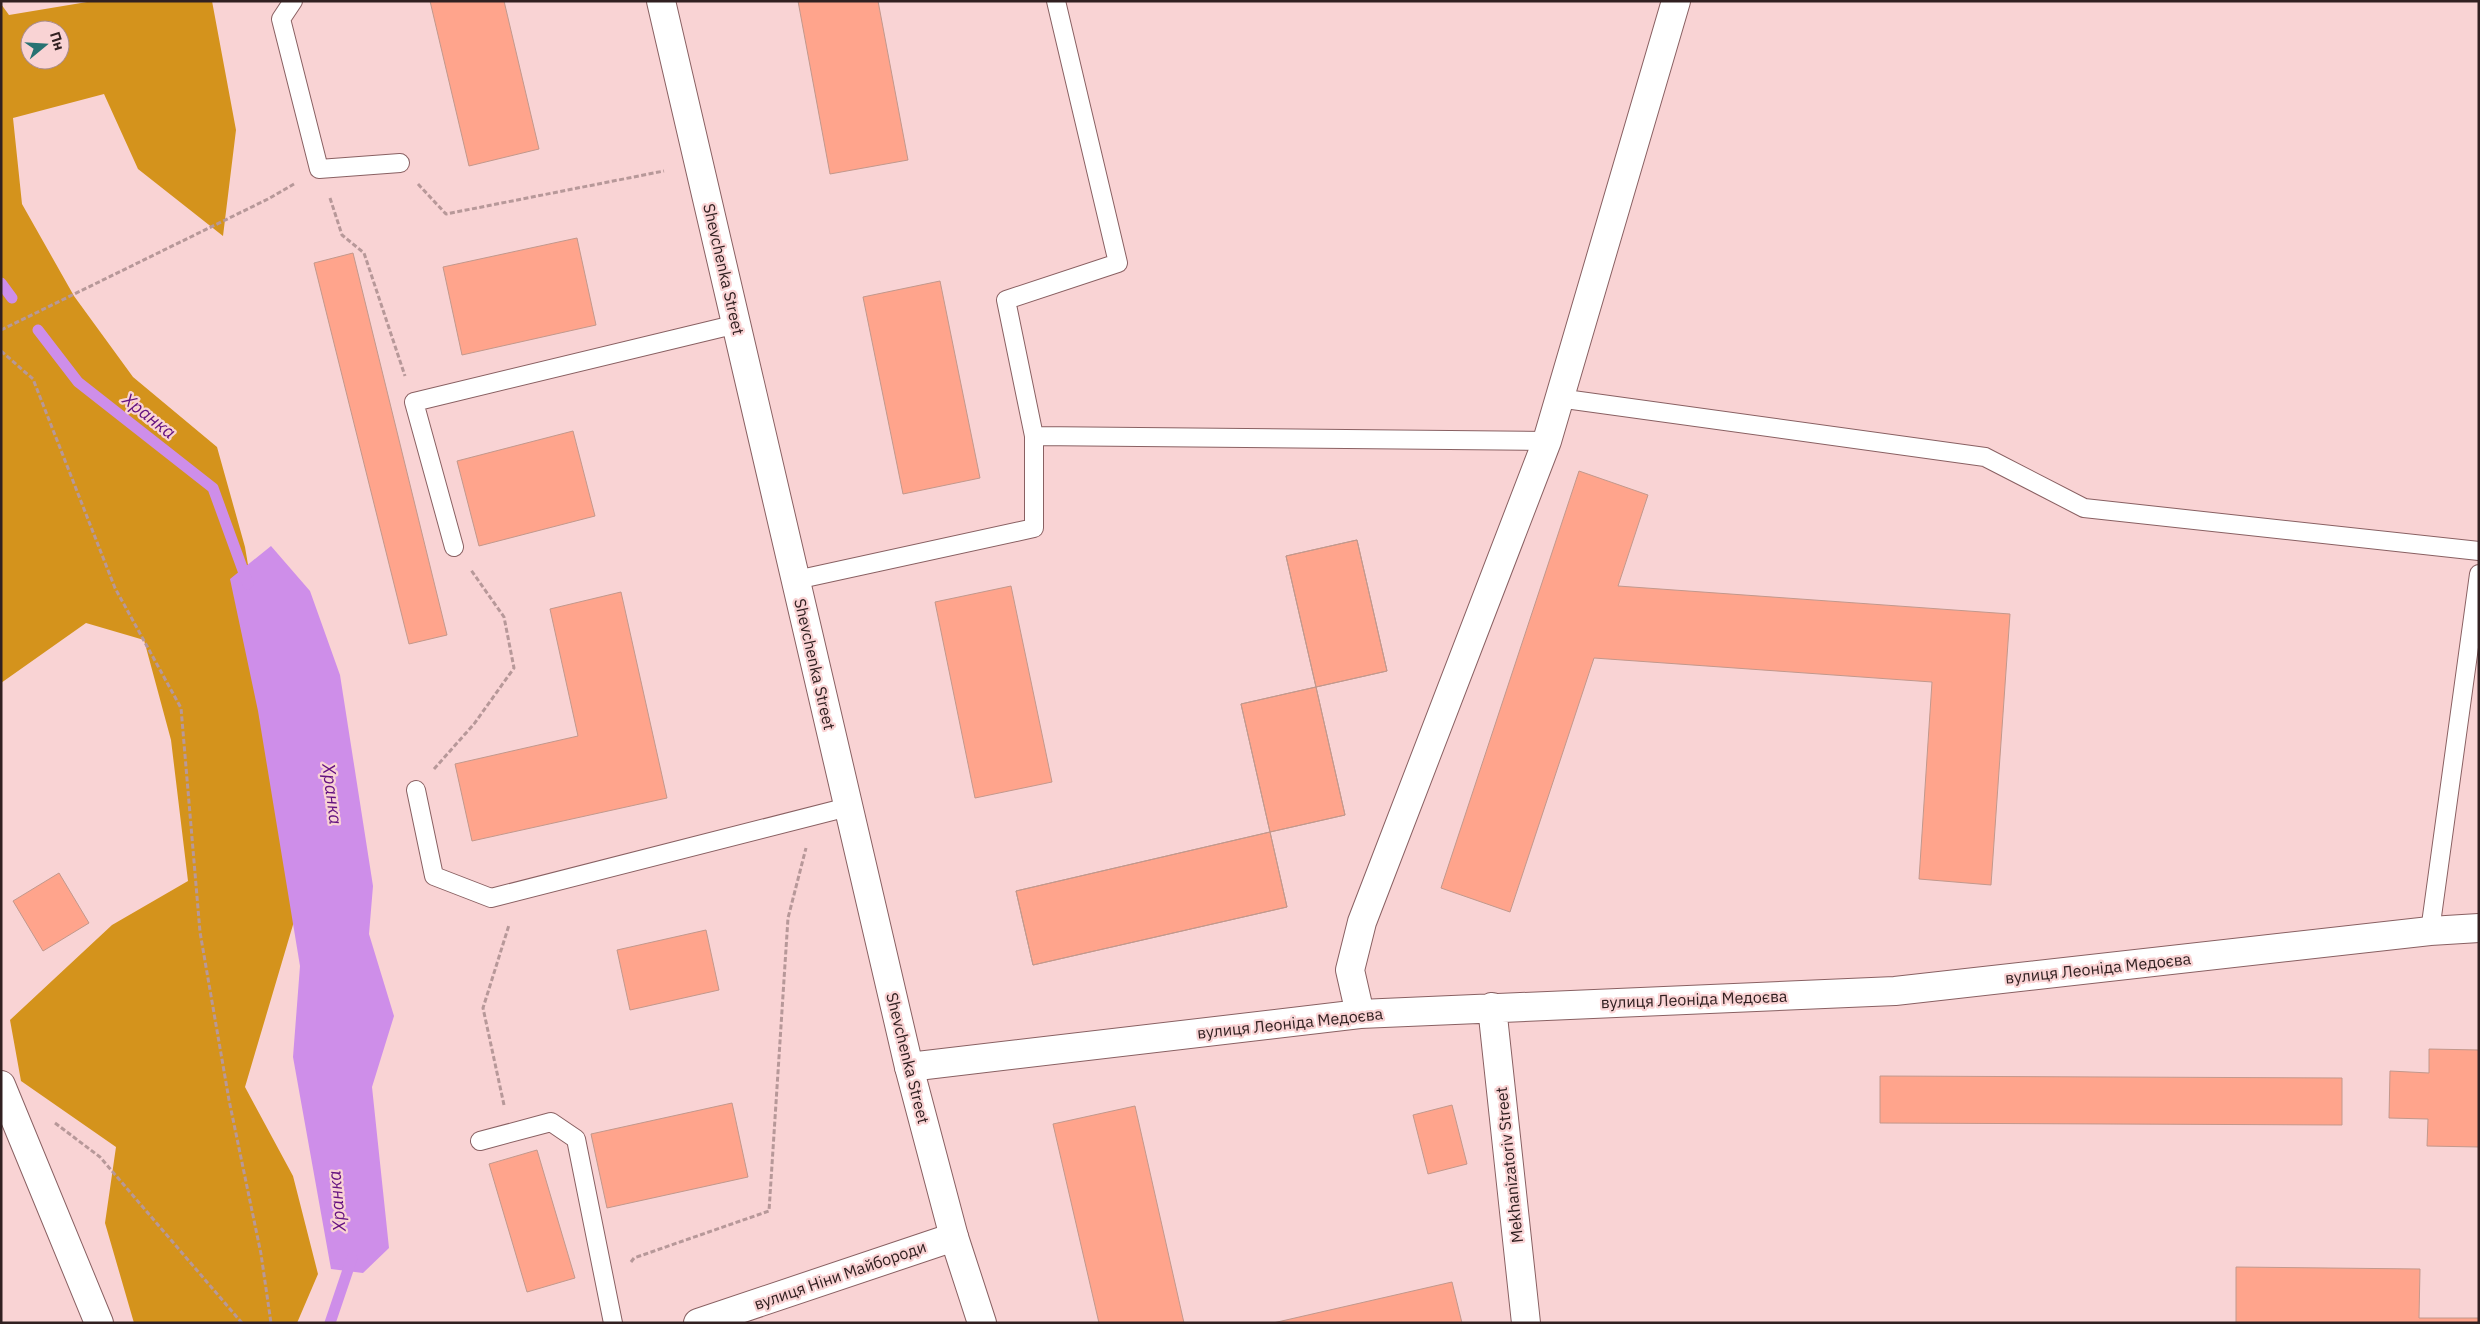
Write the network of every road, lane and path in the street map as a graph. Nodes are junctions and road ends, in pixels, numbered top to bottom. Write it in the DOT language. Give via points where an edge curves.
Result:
graph roads {
  1 [pos="293,1"];
  2 [pos="662,1"];
  3 [pos="1056,1"];
  4 [pos="1676,1"];
  5 [pos="400,163"];
  6 [pos="319,169"];
  7 [pos="664,171"];
  8 [pos="737,324"];
  9 [pos="1,330"];
  10 [pos="1,351"];
  11 [pos="1558,398"];
  12 [pos="414,402"];
  13 [pos="1034,436"];
  14 [pos="1547,441"];
  15 [pos="454,547"];
  16 [pos="2479,551"];
  17 [pos="2479,574"];
  18 [pos="796,580"];
  19 [pos="416,790"];
  20 [pos="848,807"];
  21 [pos="814,816"];
  22 [pos="519,890"];
  23 [pos="2479,928"];
  24 [pos="2430,931"];
  25 [pos="1492,1007"];
  26 [pos="1360,1014"];
  27 [pos="909,1067"];
  28 [pos="1,1085"];
  29 [pos="54,1123"];
  30 [pos="511,1133"];
  31 [pos="480,1141"];
  32 [pos="954,1237"];
  33 [pos="608,1293"];
  34 [pos="99,1323"];
  35 [pos="242,1323"];
  36 [pos="271,1323"];
  37 [pos="613,1323"];
  38 [pos="698,1323"];
  39 [pos="982,1323"];
  40 [pos="1526,1323"];
  1 -- 6 [label="lane" via="281,19"];
  2 -- 8 [label="street, Shevchenka Street"];
  3 -- 13 [label="lane" via="1118,263 1006,300"];
  4 -- 11 [label="street"];
  5 -- 6 [label="lane"];
  5 -- 7 [label="path" via="446,214"];
  6 -- 9 [label="path" via="268,200"];
  6 -- 12 [label="path" via="342,236 364,254"];
  8 -- 12 [label="lane"];
  8 -- 18 [label="street, Shevchenka Street"];
  10 -- 36 [label="path" via="33,379 115,588 181,708 200,932"];
  11 -- 14 [label="street"];
  11 -- 16 [label="lane" via="1985,457 2084,508"];
  12 -- 15 [label="lane"];
  13 -- 14 [label="lane"];
  13 -- 18 [label="lane" via="1034,528"];
  14 -- 26 [label="street" via="1362,922 1350,970"];
  15 -- 19 [label="path" via="504,617 514,668 474,724"];
  17 -- 24 [label="lane"];
  18 -- 20 [label="street, Shevchenka Street"];
  19 -- 22 [label="lane" via="434,876 491,898"];
  20 -- 21 [label="lane"];
  20 -- 27 [label="street, Shevchenka Street"];
  21 -- 22 [label="lane"];
  21 -- 33 [label="path" via="788,918 770,1211 634,1258"];
  22 -- 30 [label="path" via="483,1008"];
  23 -- 24 [label="street, вулиця Леоніда Медоєва"];
  24 -- 25 [label="street, вулиця Леоніда Медоєва" via="1895,991"];
  25 -- 26 [label="street, вулиця Леоніда Медоєва"];
  25 -- 40 [label="street, Mekhanizatoriv Street"];
  26 -- 27 [label="street, вулиця Леоніда Медоєва"];
  27 -- 32 [label="street, Shevchenka Street"];
  28 -- 34 [label="street"];
  29 -- 35 [label="path" via="100,1157"];
  30 -- 31 [label="lane"];
  30 -- 33 [label="lane" via="551,1122 576,1139"];
  32 -- 38 [label="street, вулиця Ніни Майбороди"];
  32 -- 39 [label="street, Shevchenka Street"];
  33 -- 37 [label="lane"];
}
